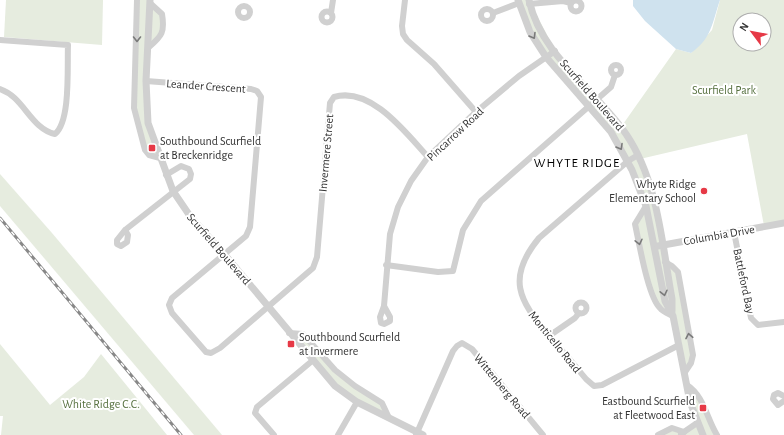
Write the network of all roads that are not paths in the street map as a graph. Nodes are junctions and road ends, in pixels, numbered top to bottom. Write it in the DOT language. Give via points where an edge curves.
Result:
graph roads {
  1 [pos="137,0"];
  2 [pos="333,0"];
  3 [pos="405,0"];
  4 [pos="151,2"];
  5 [pos="518,2"];
  6 [pos="529,2"];
  7 [pos="571,3"];
  8 [pos="331,13"];
  9 [pos="493,13"];
  10 [pos="0,40"];
  11 [pos="149,47"];
  12 [pos="555,51"];
  13 [pos="546,57"];
  14 [pos="615,75"];
  15 [pos="146,81"];
  16 [pos="0,89"];
  17 [pos="596,100"];
  18 [pos="589,106"];
  19 [pos="476,112"];
  20 [pos="638,155"];
  21 [pos="428,157"];
  22 [pos="160,158"];
  23 [pos="628,161"];
  24 [pos="166,175"];
  25 [pos="173,191"];
  26 [pos="646,206"];
  27 [pos="784,223"];
  28 [pos="125,230"];
  29 [pos="734,232"];
  30 [pos="663,245"];
  31 [pos="653,247"];
  32 [pos="225,255"];
  33 [pos="666,262"];
  34 [pos="386,265"];
  35 [pos="384,306"];
  36 [pos="269,308"];
  37 [pos="579,313"];
  38 [pos="672,314"];
  39 [pos="784,322"];
  40 [pos="289,332"];
  41 [pos="550,336"];
  42 [pos="679,346"];
  43 [pos="312,360"];
  44 [pos="685,372"];
  45 [pos="687,385"];
  46 [pos="784,396"];
  47 [pos="784,401"];
  48 [pos="357,402"];
  49 [pos="389,418"];
  50 [pos="697,424"];
  51 [pos="419,434"];
  52 [pos="682,434"];
  53 [pos="274,435"];
  54 [pos="338,435"];
  55 [pos="543,435"];
  56 [pos="658,435"];
  57 [pos="703,435"];
  58 [pos="718,435"];
  1 -- 22 [label="street, one-way" via="134,108 145,150 149,155"];
  2 -- 8 [label="street"];
  3 -- 19 [label="street" via="403,34 434,64"];
  4 -- 11 [label="street, Scurfield Boulevard"];
  4 -- 11 [label="street, Scurfield Boulevard" via="162,14 163,31"];
  5 -- 9 [label="street"];
  5 -- 13 [label="street, Scurfield Boulevard, one-way" via="530,32"];
  6 -- 7 [label="street"];
  6 -- 12 [label="street, Scurfield Boulevard" via="540,29"];
  10 -- 16 [label="street" via="68,45 65,113 60,130 55,134 47,132 20,102"];
  11 -- 15 [label="street, Scurfield Boulevard"];
  12 -- 13 [label="street, Pincarrow Road"];
  12 -- 17 [label="street, Scurfield Boulevard"];
  13 -- 18 [label="street, Scurfield Boulevard"];
  13 -- 19 [label="street, Pincarrow Road"];
  14 -- 17 [label="street" via="611,87"];
  15 -- 22 [label="street, Scurfield Boulevard" via="148,123"];
  15 -- 32 [label="street, Leander Crescent" via="251,89 257,91 261,97 250,227 246,236"];
  17 -- 18 [label="street"];
  17 -- 20 [label="street, Scurfield Boulevard" via="626,134"];
  18 -- 23 [label="street, Scurfield Boulevard, one-way" via="611,132"];
  18 -- 34 [label="street" via="482,201 463,230 453,271 438,272"];
  19 -- 21 [label="street, Pincarrow Road"];
  20 -- 23 [label="street, Monticello Road"];
  20 -- 30 [label="street, Scurfield Boulevard" via="655,204"];
  21 -- 34 [label="street, Pincarrow Road" via="411,181 398,207 390,234"];
  21 -- 36 [label="street, Invermere Street" via="391,116 378,107 353,97 334,97 329,110 317,257 313,268"];
  22 -- 24 [label="street, Scurfield Boulevard"];
  23 -- 26 [label="street, Scurfield Boulevard"];
  23 -- 41 [label="street, Monticello Road" via="539,238 527,253 519,286 530,314"];
  24 -- 25 [label="street, Scurfield Boulevard"];
  24 -- 25 [label="street" via="181,166 190,171 190,179"];
  25 -- 28 [label="street"];
  25 -- 32 [label="street, Scurfield Boulevard" via="190,216"];
  26 -- 31 [label="street, Scurfield Boulevard"];
  26 -- 38 [label="street, one-way" via="635,224 645,266 653,298 660,308"];
  27 -- 29 [label="street, Columbia Drive"];
  29 -- 30 [label="street, Columbia Drive"];
  29 -- 39 [label="street, Battleford Bay" via="751,318 758,325"];
  30 -- 31 [label="street, Columbia Drive"];
  30 -- 33 [label="street, Scurfield Boulevard"];
  31 -- 38 [label="street, Scurfield Boulevard, one-way" via="665,301"];
  32 -- 36 [label="street, Scurfield Boulevard"];
  32 -- 36 [label="street" via="170,301 172,313 201,348 211,353"];
  33 -- 38 [label="street, Scurfield Boulevard"];
  44 -- 33 [label="street, one-way" via="693,355 678,272"];
  34 -- 35 [label="street, Pincarrow Road"];
  36 -- 40 [label="street, Scurfield Boulevard"];
  37 -- 41 [label="street"];
  38 -- 42 [label="street, Scurfield Boulevard"];
  40 -- 43 [label="street, Scurfield Boulevard"];
  40 -- 49 [label="street" via="303,334 335,370 382,403"];
  41 -- 42 [label="street, Monticello Road" via="589,383 598,386"];
  42 -- 44 [label="street, Scurfield Boulevard"];
  43 -- 48 [label="street, Scurfield Boulevard" via="335,386"];
  43 -- 53 [label="street" via="257,407 255,413"];
  44 -- 45 [label="street, Scurfield Boulevard"];
  45 -- 50 [label="street, Scurfield Boulevard"];
  45 -- 58 [label="street" via="696,391 710,424"];
  46 -- 47 [label="street" via="778,393 773,399 778,404"];
  48 -- 49 [label="street, Scurfield Boulevard"];
  48 -- 54 [label="street"];
  49 -- 51 [label="street, Scurfield Boulevard"];
  50 -- 52 [label="street"];
  50 -- 57 [label="street, Scurfield Boulevard"];
  51 -- 55 [label="street, Wittenberg Road" via="453,351 462,343 472,349"];
  52 -- 56 [label="street" via="672,428"];
}
